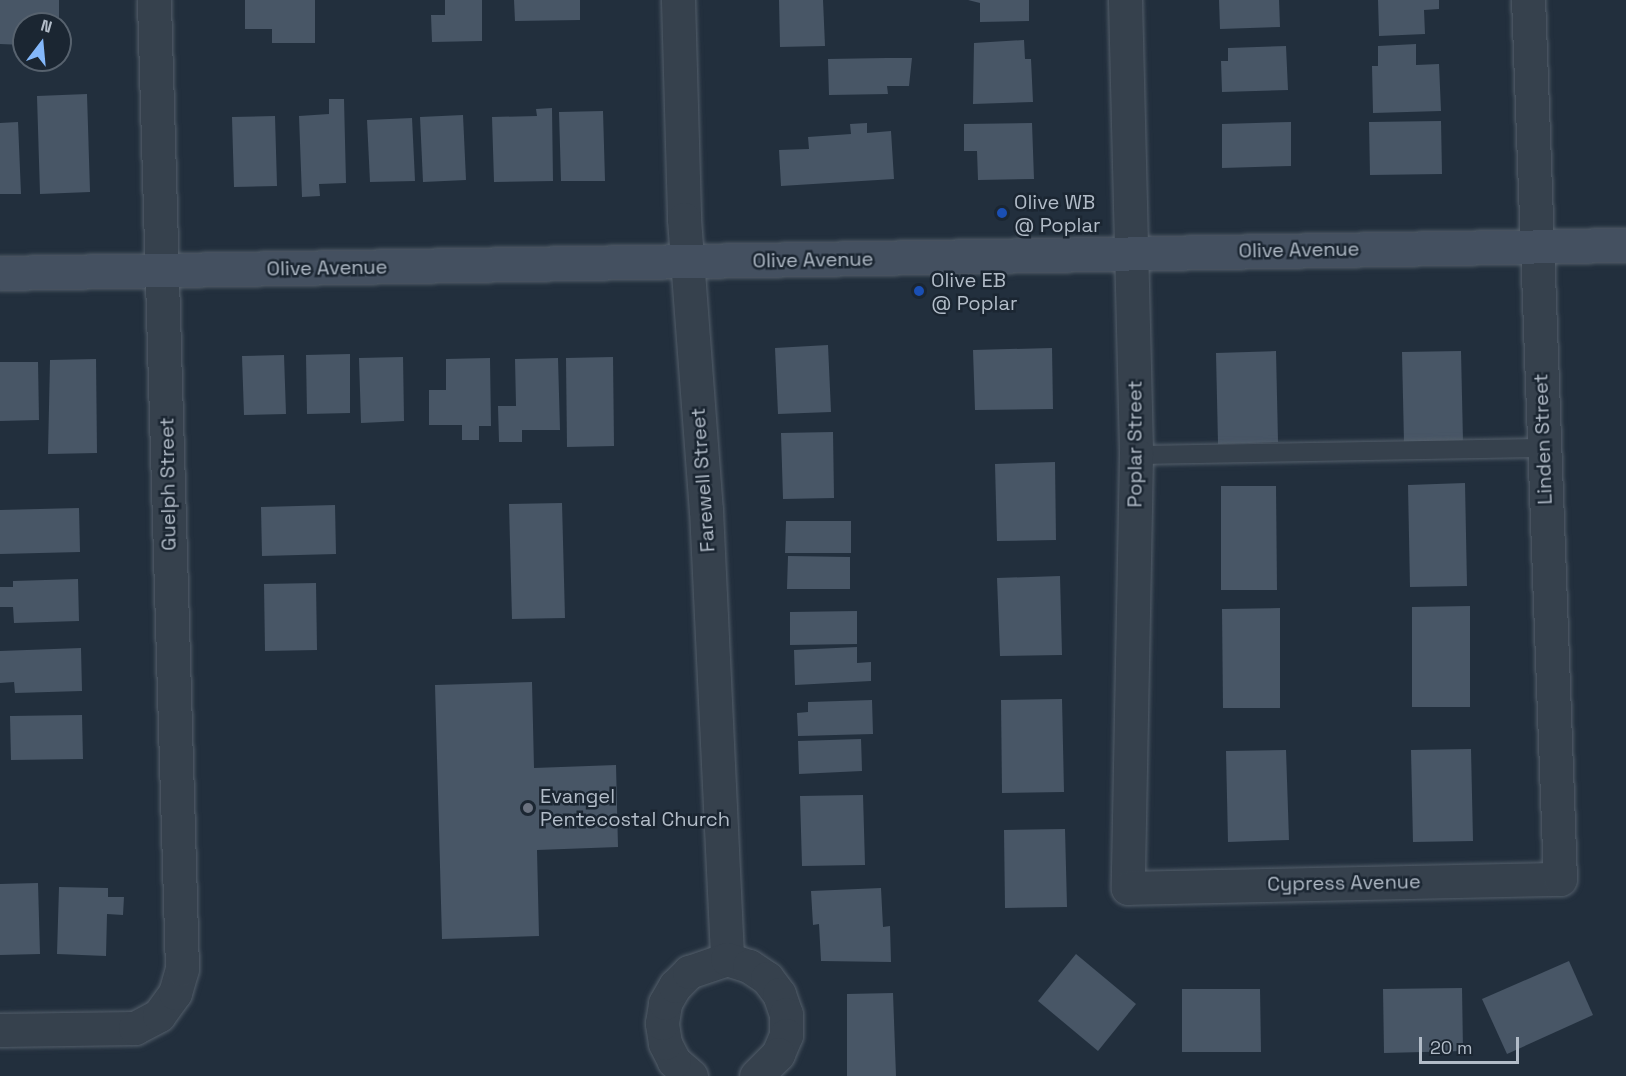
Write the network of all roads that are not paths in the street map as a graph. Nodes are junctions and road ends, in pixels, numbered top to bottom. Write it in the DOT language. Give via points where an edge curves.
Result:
graph roads {
  1 [pos="154,0"];
  2 [pos="678,0"];
  3 [pos="1125,0"];
  4 [pos="1528,0"];
  5 [pos="1626,245"];
  6 [pos="1537,246"];
  7 [pos="1131,253"];
  8 [pos="687,262"];
  9 [pos="164,270"];
  10 [pos="0,273"];
  11 [pos="1543,448"];
  12 [pos="1136,455"];
  13 [pos="1560,879"];
  14 [pos="1128,888"];
  15 [pos="727,959"];
  16 [pos="0,1030"];
  17 [pos="691,1076"];
  18 [pos="756,1076"];
  1 -- 9 [label="street, Guelph Street"];
  2 -- 8 [label="street, Farewell Street"];
  3 -- 7 [label="street, Poplar Street"];
  4 -- 6 [label="street, Linden Street"];
  5 -- 6 [label="main road, Olive Avenue"];
  6 -- 7 [label="main road, Olive Avenue"];
  6 -- 11 [label="street, Linden Street"];
  7 -- 8 [label="main road, Olive Avenue"];
  7 -- 12 [label="street, Poplar Street"];
  8 -- 9 [label="main road, Olive Avenue"];
  8 -- 15 [label="street, Farewell Street" via="706,510"];
  9 -- 10 [label="main road, Olive Avenue"];
  9 -- 16 [label="street, Guelph Street" via="182,969 175,993 159,1016 135,1028"];
  11 -- 12 [label="lane"];
  11 -- 13 [label="street, Linden Street"];
  12 -- 14 [label="street, Poplar Street"];
  13 -- 14 [label="street, Cypress Avenue"];
  15 -- 17 [label="street" via="689,972 665,1003 665,1043 674,1061"];
  15 -- 18 [label="street" via="749,966 767,978 779,994 786,1014 786,1035 778,1054"];
}
